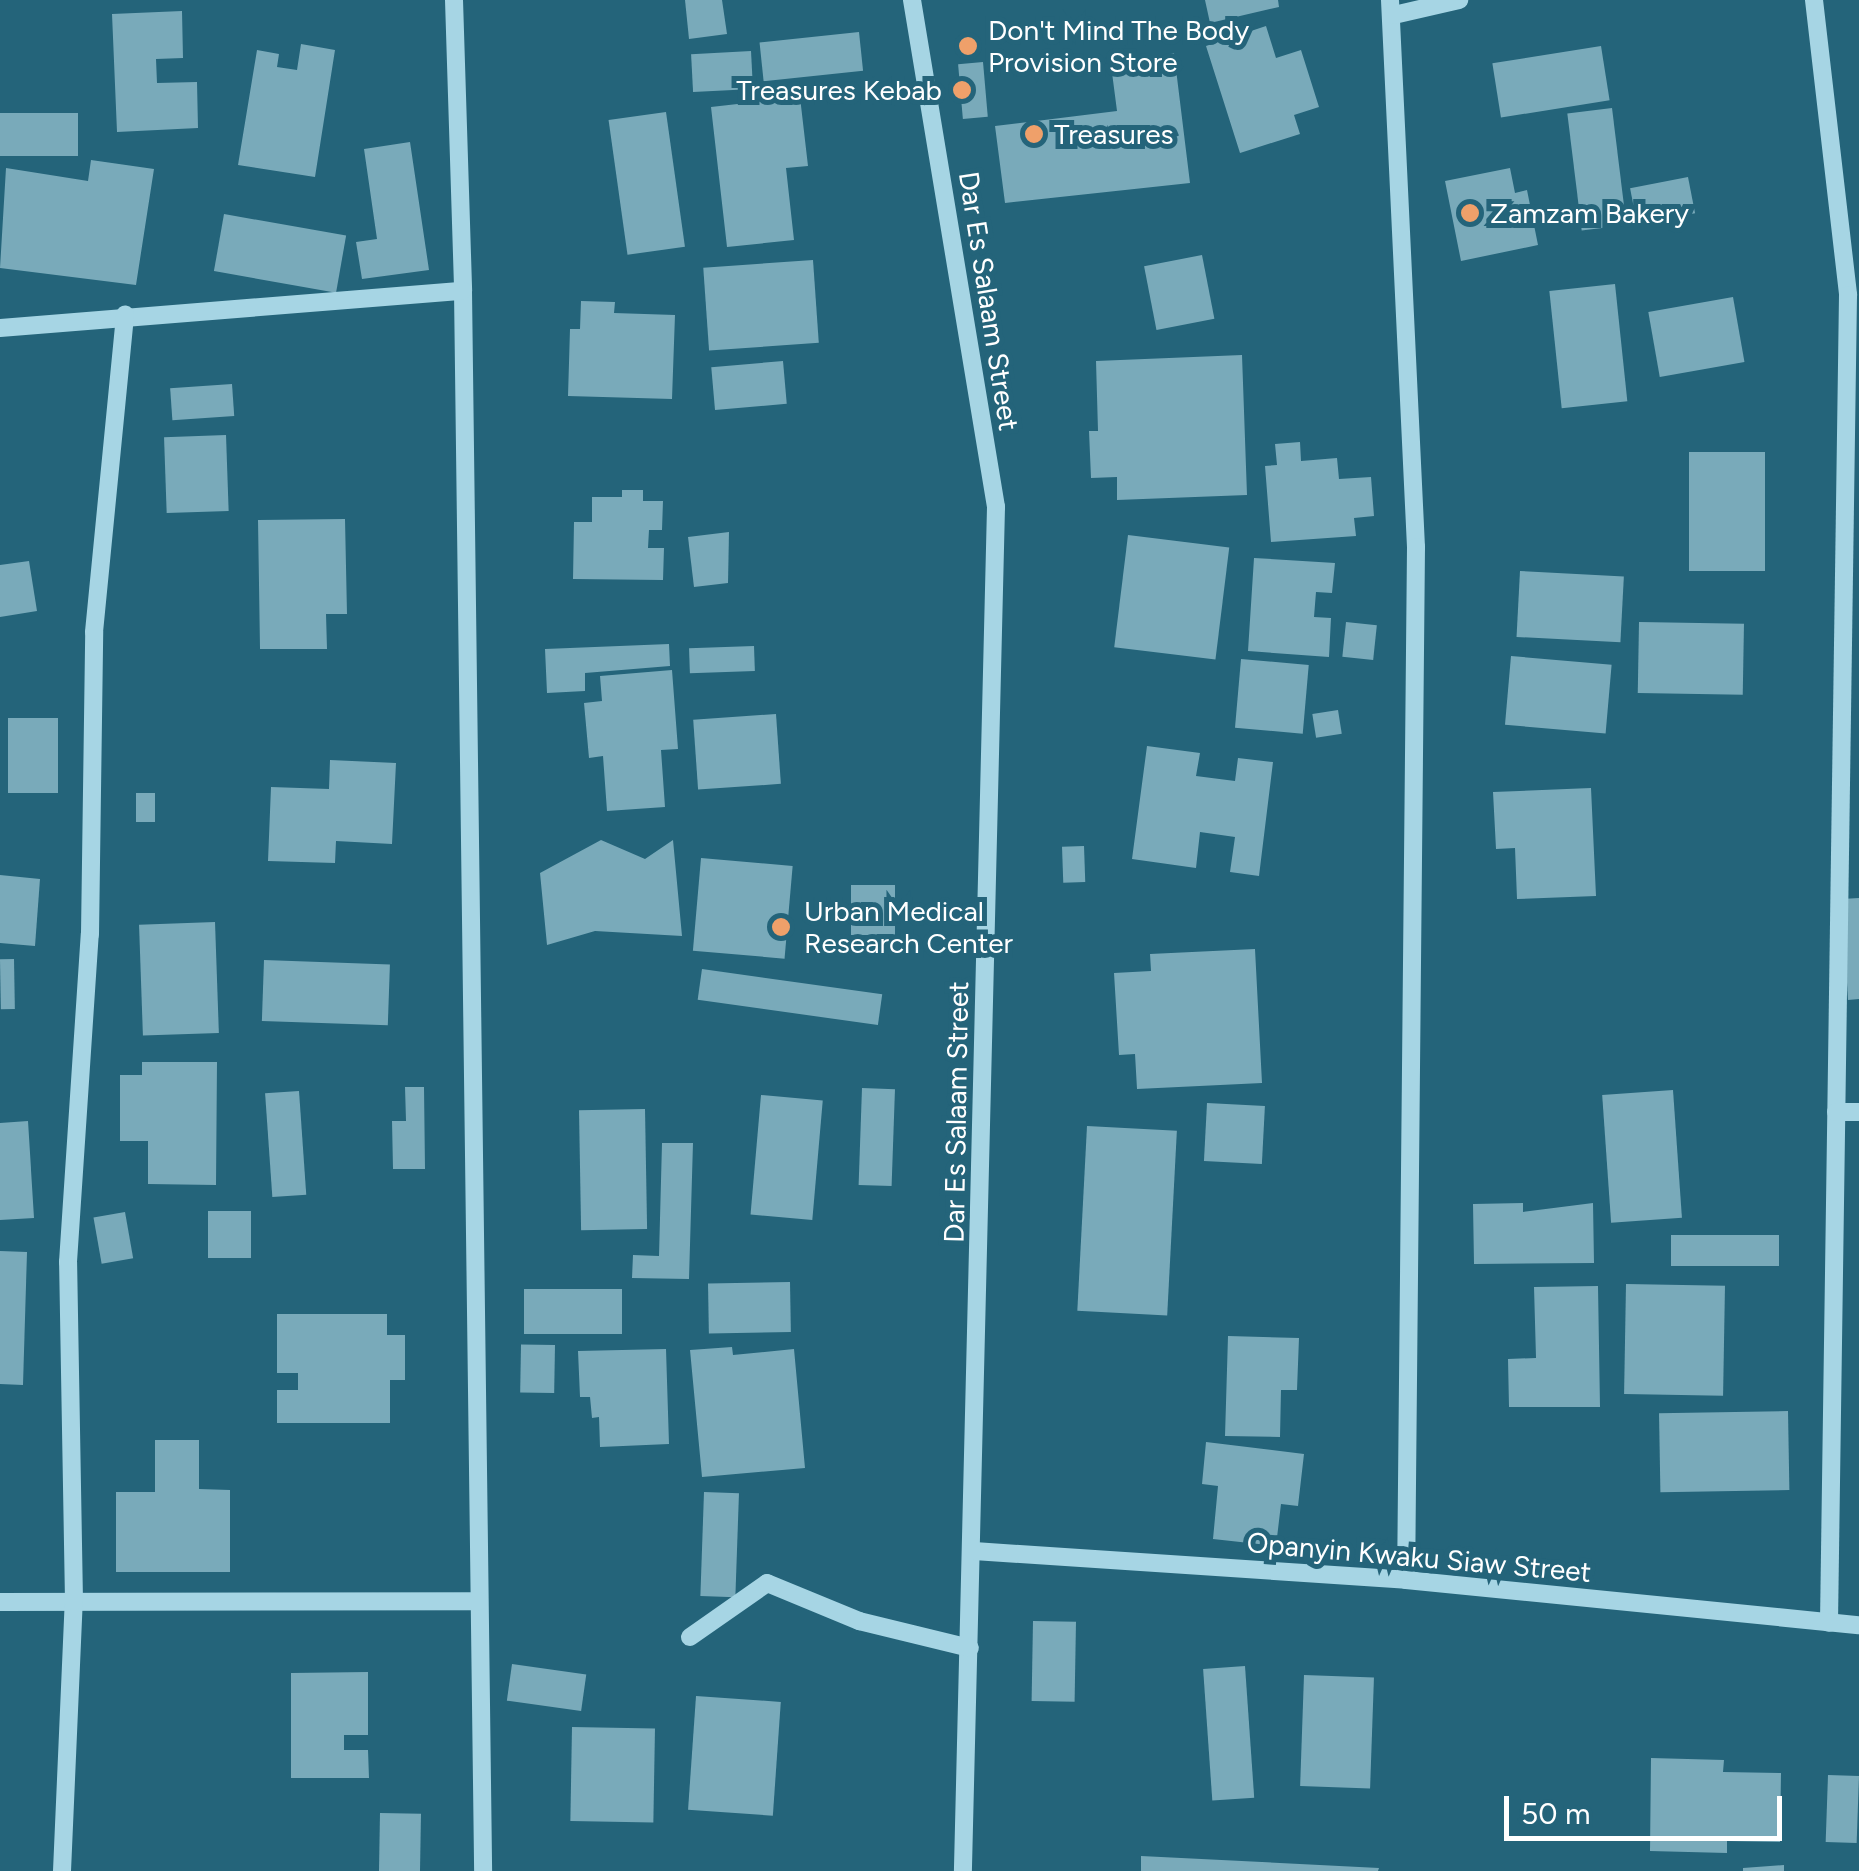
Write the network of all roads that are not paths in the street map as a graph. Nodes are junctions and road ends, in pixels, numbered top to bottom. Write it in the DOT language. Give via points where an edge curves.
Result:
graph roads {
  1 [pos="454,0"];
  2 [pos="912,0"];
  3 [pos="1459,0"];
  4 [pos="1814,0"];
  5 [pos="1392,7"];
  6 [pos="464,291"];
  7 [pos="1853,294"];
  8 [pos="125,315"];
  9 [pos="0,328"];
  10 [pos="1851,711"];
  11 [pos="1836,1112"];
  12 [pos="1859,1112"];
  13 [pos="974,1551"];
  14 [pos="1406,1580"];
  15 [pos="74,1601"];
  16 [pos="479,1601"];
  17 [pos="0,1602"];
  18 [pos="1829,1623"];
  19 [pos="1859,1626"];
  20 [pos="690,1637"];
  21 [pos="970,1648"];
  22 [pos="62,1871"];
  23 [pos="483,1871"];
  24 [pos="963,1871"];
  1 -- 6 [label="street"];
  2 -- 13 [label="street, Dar Es Salaam Street" via="996,507"];
  3 -- 5 [label="street"];
  4 -- 7 [label="street"];
  5 -- 14 [label="street" via="1416,547"];
  6 -- 8 [label="street"];
  6 -- 16 [label="street"];
  7 -- 10 [label="street"];
  8 -- 9 [label="street"];
  8 -- 15 [label="street" via="94,632 90,934 68,1262"];
  10 -- 11 [label="street"];
  11 -- 12 [label="street"];
  11 -- 18 [label="street"];
  13 -- 14 [label="street, Opanyin Kwaku Siaw Street"];
  13 -- 21 [label="street, Dar Es Salaam Street"];
  14 -- 18 [label="street, Opanyin Kwaku Siaw Street"];
  15 -- 16 [label="street"];
  15 -- 17 [label="street"];
  15 -- 22 [label="street"];
  16 -- 23 [label="street"];
  18 -- 19 [label="street, Opanyin Kwaku Siaw Street"];
  20 -- 21 [label="street" via="767,1583 859,1622"];
  21 -- 24 [label="street, Dar Es Salaam Street"];
}
